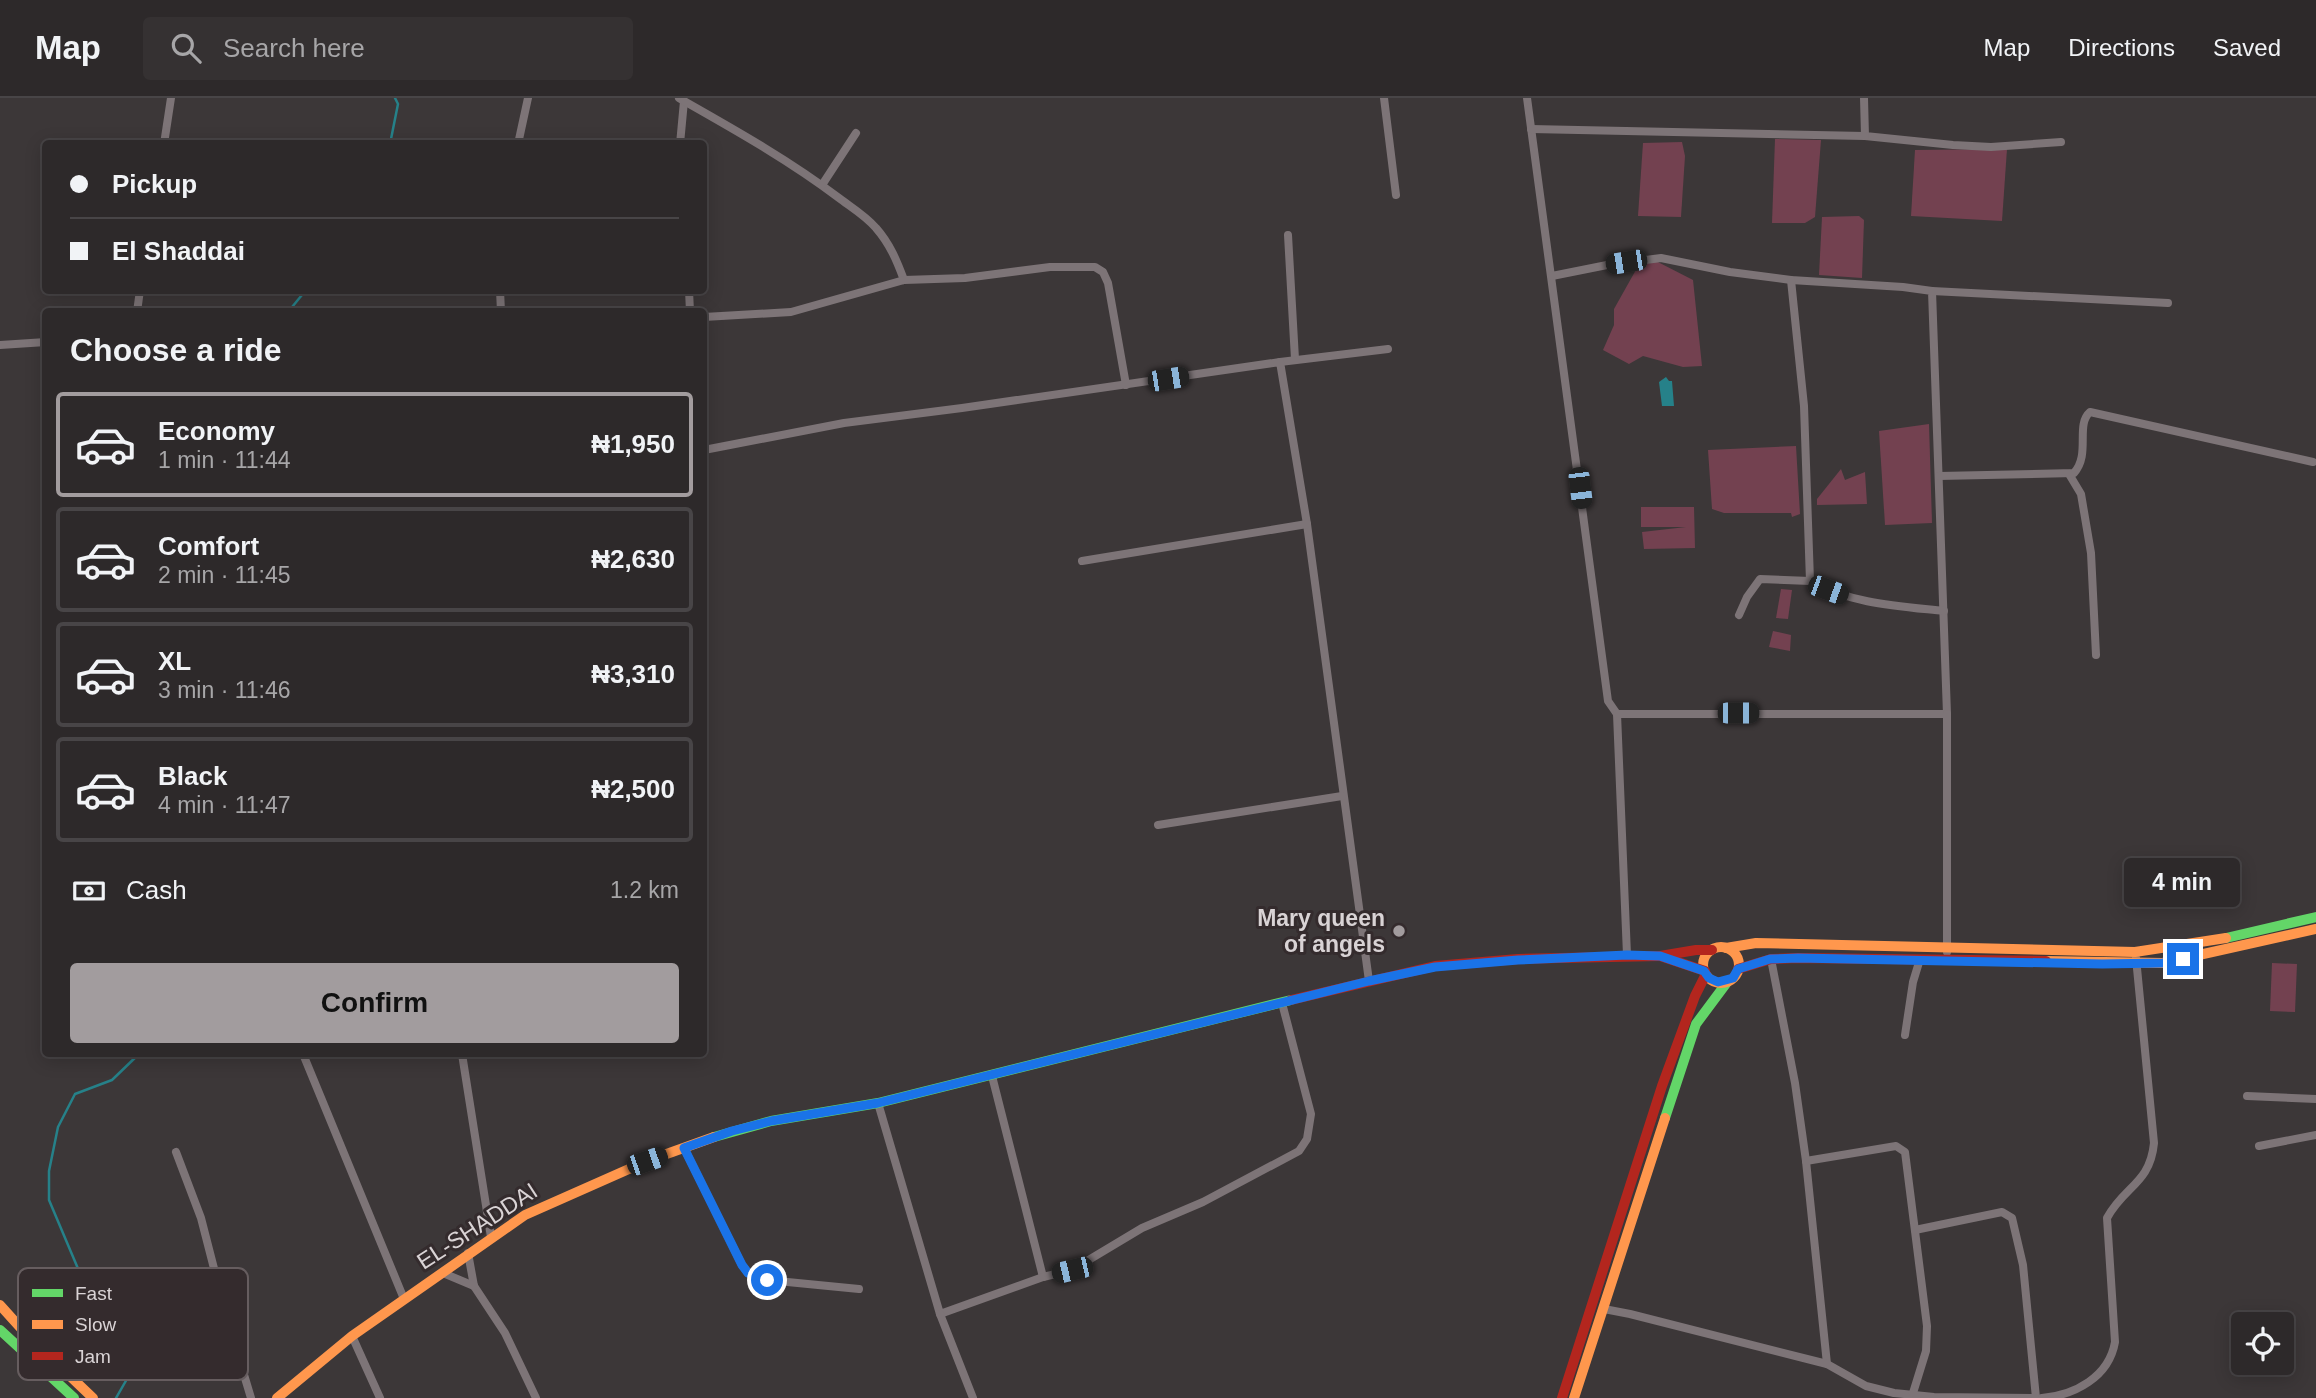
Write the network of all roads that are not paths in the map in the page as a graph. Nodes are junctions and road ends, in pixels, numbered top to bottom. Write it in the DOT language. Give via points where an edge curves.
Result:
graph roads {
  1 [pos="171,98"];
  2 [pos="528,98"];
  3 [pos="1384,98"];
  4 [pos="1527,98"];
  5 [pos="1864,98"];
  6 [pos="681,99"];
  7 [pos="1531,129"];
  8 [pos="856,132"];
  9 [pos="1865,136"];
  10 [pos="165,140"];
  11 [pos="519,140"];
  12 [pos="680,140"];
  13 [pos="2061,142"];
  14 [pos="822,185"];
  15 [pos="1396,195"];
  16 [pos="1288,235"];
  17 [pos="1552,276"];
  18 [pos="904,280"];
  19 [pos="1791,280"];
  20 [pos="1932,291"];
  21 [pos="2168,303"];
  22 [pos="707,317"];
  23 [pos="42,342"];
  24 [pos="0,345"];
  25 [pos="1388,349"];
  26 [pos="1295,359"];
  27 [pos="1280,362"];
  28 [pos="1126,385"];
  29 [pos="707,449"];
  30 [pos="2313,462"];
  31 [pos="2069,474"];
  32 [pos="1938,476"];
  33 [pos="1307,524"];
  34 [pos="1082,561"];
  35 [pos="1810,580"];
  36 [pos="1944,611"];
  37 [pos="1739,615"];
  38 [pos="2096,655"];
  39 [pos="1617,714"];
  40 [pos="1947,714"];
  41 [pos="1342,796"];
  42 [pos="1158,825"];
  43 [pos="2316,917"];
  44 [pos="2316,929"];
  45 [pos="1726,948"];
  46 [pos="1712,950"];
  47 [pos="1947,954"];
  48 [pos="1627,955"];
  49 [pos="1660,956"];
  50 [pos="2136,958"];
  51 [pos="1770,959"];
  52 [pos="1920,959"];
  53 [pos="1738,969"];
  54 [pos="1705,972"];
  55 [pos="1369,981"];
  56 [pos="1728,981"];
  57 [pos="1282,1003"];
  58 [pos="1905,1035"];
  59 [pos="304,1057"];
  60 [pos="462,1057"];
  61 [pos="992,1076"];
  62 [pos="2247,1096"];
  63 [pos="2316,1100"];
  64 [pos="878,1103"];
  65 [pos="2316,1135"];
  66 [pos="2259,1146"];
  67 [pos="684,1148"];
  68 [pos="176,1152"];
  69 [pos="1806,1161"];
  70 [pos="1638,1180"];
  71 [pos="1915,1230"];
  72 [pos="491,1237"];
  73 [pos="468,1253"];
  74 [pos="214,1268"];
  75 [pos="443,1273"];
  76 [pos="1043,1277"];
  77 [pos="474,1286"];
  78 [pos="859,1289"];
  79 [pos="404,1299"];
  80 [pos="0,1305"];
  81 [pos="1604,1309"];
  82 [pos="940,1314"];
  83 [pos="18,1325"];
  84 [pos="0,1330"];
  85 [pos="352,1336"];
  86 [pos="18,1345"];
  87 [pos="1827,1364"];
  88 [pos="55,1380"];
  89 [pos="74,1380"];
  90 [pos="246,1380"];
  91 [pos="1913,1393"];
  92 [pos="74,1398"];
  93 [pos="93,1398"];
  94 [pos="251,1398"];
  95 [pos="277,1398"];
  96 [pos="380,1398"];
  97 [pos="536,1398"];
  98 [pos="973,1398"];
  99 [pos="1562,1398"];
  100 [pos="1574,1398"];
  101 [pos="2034,1398"];
  102 [pos="2042,1398"];
  1 -- 10 [label="street"];
  2 -- 11 [label="street"];
  3 -- 15 [label="street"];
  4 -- 7 [label="street"];
  5 -- 9 [label="street"];
  6 -- 12 [label="street"];
  6 -- 14 [label="street"];
  7 -- 9 [label="street"];
  7 -- 17 [label="street"];
  8 -- 14 [label="street"];
  9 -- 13 [label="street" via="1991,147"];
  14 -- 18 [label="street" via="875,227 895,256"];
  16 -- 26 [label="street"];
  17 -- 19 [label="street" via="1661,258"];
  17 -- 39 [label="street" via="1608,701"];
  18 -- 22 [label="street" via="791,312"];
  18 -- 28 [label="street" via="1095,267 1108,283"];
  19 -- 20 [label="street"];
  19 -- 35 [label="street" via="1804,406"];
  20 -- 21 [label="street"];
  20 -- 32 [label="street"];
  23 -- 24 [label="street"];
  25 -- 26 [label="street"];
  26 -- 27 [label="street"];
  27 -- 28 [label="street"];
  27 -- 33 [label="street"];
  28 -- 29 [label="street" via="856,421"];
  30 -- 31 [label="street" via="2090,412 2084,419 2083,458"];
  31 -- 32 [label="street"];
  31 -- 38 [label="street" via="2081,494 2091,553"];
  32 -- 36 [label="street"];
  33 -- 34 [label="street"];
  33 -- 41 [label="street"];
  35 -- 36 [label="street" via="1869,603"];
  35 -- 37 [label="street" via="1760,579"];
  36 -- 40 [label="street"];
  39 -- 40 [label="street"];
  39 -- 48 [label="street"];
  40 -- 47 [label="street"];
  41 -- 42 [label="street"];
  41 -- 55 [label="street"];
  43 -- 50 [label="street"];
  44 -- 50 [label="street" via="2183,959"];
  45 -- 46 [label="street"];
  45 -- 47 [label="street" via="1756,943"];
  45 -- 53 [label="street" via="1738,958"];
  46 -- 49 [label="street, EL-SHADDAI"];
  46 -- 54 [label="street" via="1705,959"];
  47 -- 50 [label="street"];
  47 -- 52 [label="street"];
  48 -- 49 [label="street, EL-SHADDAI"];
  48 -- 55 [label="street, EL-SHADDAI" via="1435,967"];
  49 -- 54 [label="street"];
  50 -- 102 [label="street" via="2154,1143 2149,1168 2107,1218 2114,1351 2087,1383 2064,1395"];
  51 -- 52 [label="street"];
  51 -- 53 [label="street"];
  51 -- 69 [label="street"];
  52 -- 58 [label="street"];
  53 -- 56 [label="street"];
  54 -- 56 [label="street" via="1718,982"];
  54 -- 70 [label="street" via="1671,1060"];
  55 -- 57 [label="street, EL-SHADDAI"];
  56 -- 70 [label="street" via="1696,1024"];
  57 -- 61 [label="street, EL-SHADDAI"];
  57 -- 76 [label="street" via="1311,1115 1307,1139 1299,1151 1203,1202 1142,1228 1072,1270"];
  59 -- 79 [label="street"];
  60 -- 72 [label="street"];
  61 -- 64 [label="street, EL-SHADDAI"];
  61 -- 76 [label="street"];
  62 -- 63 [label="street"];
  64 -- 67 [label="street, EL-SHADDAI" via="771,1121"];
  64 -- 82 [label="street"];
  65 -- 66 [label="street"];
  67 -- 72 [label="street, EL-SHADDAI" via="556,1200"];
  67 -- 78 [label="street" via="748,1273 767,1280"];
  68 -- 74 [label="street"];
  69 -- 71 [label="street" via="1901,1147"];
  69 -- 87 [label="street"];
  70 -- 81 [label="street"];
  70 -- 99 [label="street"];
  71 -- 91 [label="street" via="1927,1326 1926,1351"];
  71 -- 101 [label="street" via="2002,1212 2012,1217 2023,1265"];
  72 -- 73 [label="street, EL-SHADDAI"];
  73 -- 75 [label="street, EL-SHADDAI"];
  73 -- 77 [label="street"];
  75 -- 77 [label="street"];
  75 -- 79 [label="street, EL-SHADDAI"];
  76 -- 82 [label="street"];
  77 -- 97 [label="street" via="505,1333"];
  79 -- 85 [label="street, EL-SHADDAI"];
  80 -- 83 [label="street"];
  81 -- 87 [label="street"];
  81 -- 100 [label="street"];
  82 -- 98 [label="street"];
  84 -- 86 [label="street"];
  85 -- 95 [label="street, EL-SHADDAI"];
  85 -- 96 [label="street"];
  87 -- 91 [label="street" via="1880,1391"];
  88 -- 92 [label="street"];
  89 -- 93 [label="street"];
  90 -- 94 [label="street"];
  91 -- 101 [label="street"];
}
